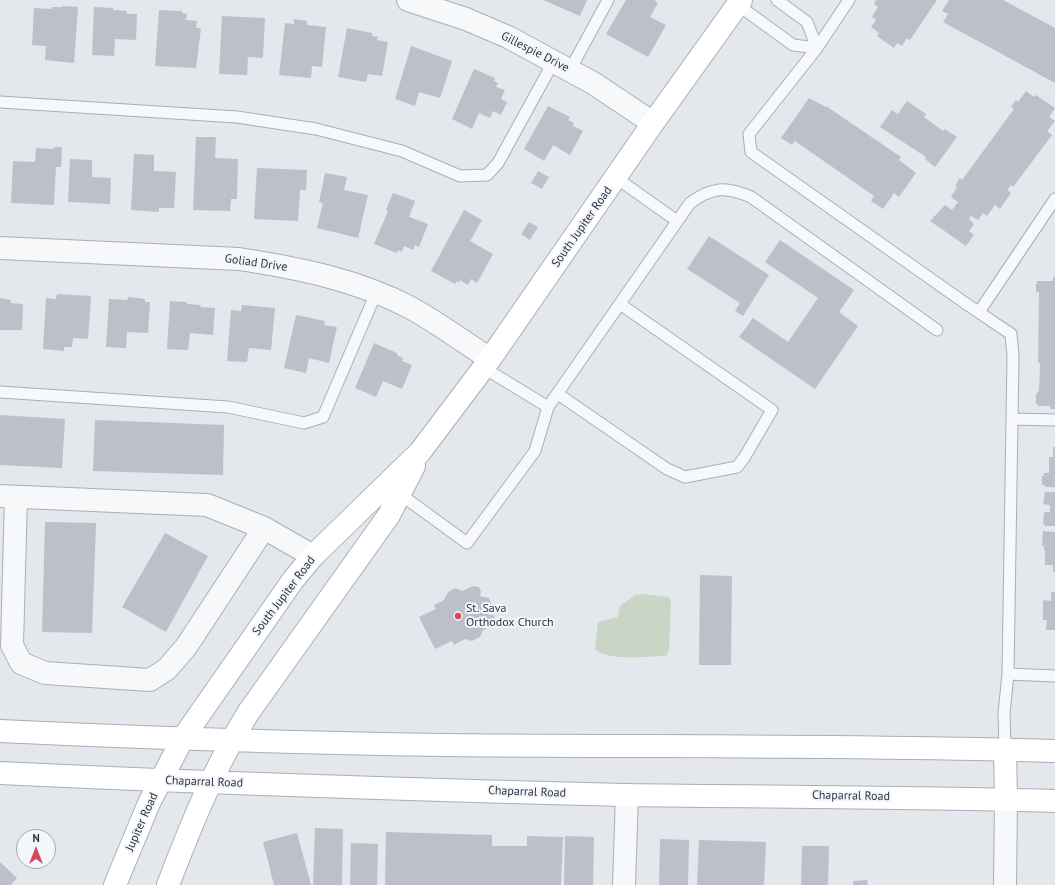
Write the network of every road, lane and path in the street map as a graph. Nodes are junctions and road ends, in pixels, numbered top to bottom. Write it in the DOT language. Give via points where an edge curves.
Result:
graph roads {
  1 [pos="408,0"];
  2 [pos="608,0"];
  3 [pos="777,0"];
  4 [pos="849,0"];
  5 [pos="740,2"];
  6 [pos="817,48"];
  7 [pos="562,66"];
  8 [pos="0,102"];
  9 [pos="653,123"];
  10 [pos="615,178"];
  11 [pos="1055,199"];
  12 [pos="677,221"];
  13 [pos="0,248"];
  14 [pos="376,293"];
  15 [pos="620,304"];
  16 [pos="979,312"];
  17 [pos="937,330"];
  18 [pos="487,364"];
  19 [pos="0,392"];
  20 [pos="558,394"];
  21 [pos="548,408"];
  22 [pos="1012,419"];
  23 [pos="1055,420"];
  24 [pos="420,452"];
  25 [pos="400,494"];
  26 [pos="8,496"];
  27 [pos="264,528"];
  28 [pos="313,556"];
  29 [pos="1008,674"];
  30 [pos="1055,676"];
  31 [pos="0,731"];
  32 [pos="183,738"];
  33 [pos="231,740"];
  34 [pos="1005,750"];
  35 [pos="1055,751"];
  36 [pos="0,773"];
  37 [pos="161,781"];
  38 [pos="209,783"];
  39 [pos="627,795"];
  40 [pos="1006,799"];
  41 [pos="1055,801"];
  42 [pos="115,885"];
  43 [pos="168,885"];
  44 [pos="624,885"];
  45 [pos="1005,885"];
  1 -- 7 [label="street, Gillespie Drive" via="508,36"];
  2 -- 7 [label="lane"];
  3 -- 6 [label="lane" via="807,22"];
  4 -- 6 [label="lane"];
  5 -- 6 [label="lane" via="793,45"];
  5 -- 9 [label="main road, South Jupiter Road"];
  6 -- 16 [label="lane" via="749,134 752,152"];
  7 -- 8 [label="lane" via="498,163 487,175 460,176 402,151 316,129 245,118"];
  7 -- 9 [label="street, Gillespie Drive" via="593,83"];
  9 -- 10 [label="main road, South Jupiter Road"];
  10 -- 12 [label="lane"];
  10 -- 18 [label="main road, South Jupiter Road"];
  11 -- 16 [label="lane"];
  12 -- 15 [label="lane"];
  12 -- 17 [label="lane" via="690,203 703,193 719,189 736,190 751,197"];
  13 -- 14 [label="street, Goliad Drive" via="239,259 318,274"];
  14 -- 18 [label="street, Goliad Drive" via="411,308"];
  14 -- 19 [label="lane" via="323,418 304,423 228,407"];
  15 -- 20 [label="lane"];
  15 -- 20 [label="lane" via="772,410 744,458 736,467 686,477 667,469"];
  16 -- 22 [label="lane" via="1011,334"];
  18 -- 21 [label="lane"];
  18 -- 24 [label="main road, South Jupiter Road"];
  20 -- 21 [label="lane"];
  21 -- 25 [label="lane" via="535,451 467,543"];
  22 -- 23 [label="lane"];
  22 -- 29 [label="lane"];
  24 -- 25 [label="main road, South Jupiter Road"];
  24 -- 28 [label="main road, South Jupiter Road"];
  25 -- 33 [label="main road, South Jupiter Road" via="389,515"];
  26 -- 27 [label="street" via="207,505"];
  26 -- 27 [label="street" via="12,645 21,663 45,673 150,680 167,669 186,648"];
  27 -- 28 [label="street"];
  28 -- 32 [label="main road, South Jupiter Road" via="293,580"];
  29 -- 30 [label="lane"];
  29 -- 34 [label="lane" via="1004,713"];
  31 -- 32 [label="main road"];
  32 -- 33 [label="main road"];
  32 -- 37 [label="main road, Jupiter Road"];
  33 -- 34 [label="main road" via="445,745"];
  33 -- 38 [label="main road"];
  34 -- 35 [label="main road"];
  34 -- 40 [label="main road"];
  36 -- 37 [label="main road, Chaparral Road"];
  37 -- 38 [label="main road, Chaparral Road"];
  37 -- 42 [label="main road, Jupiter Road" via="149,803"];
  38 -- 39 [label="main road, Chaparral Road"];
  38 -- 43 [label="main road"];
  39 -- 40 [label="main road, Chaparral Road"];
  39 -- 44 [label="street"];
  40 -- 41 [label="main road, Chaparral Road"];
  40 -- 45 [label="street"];
}
